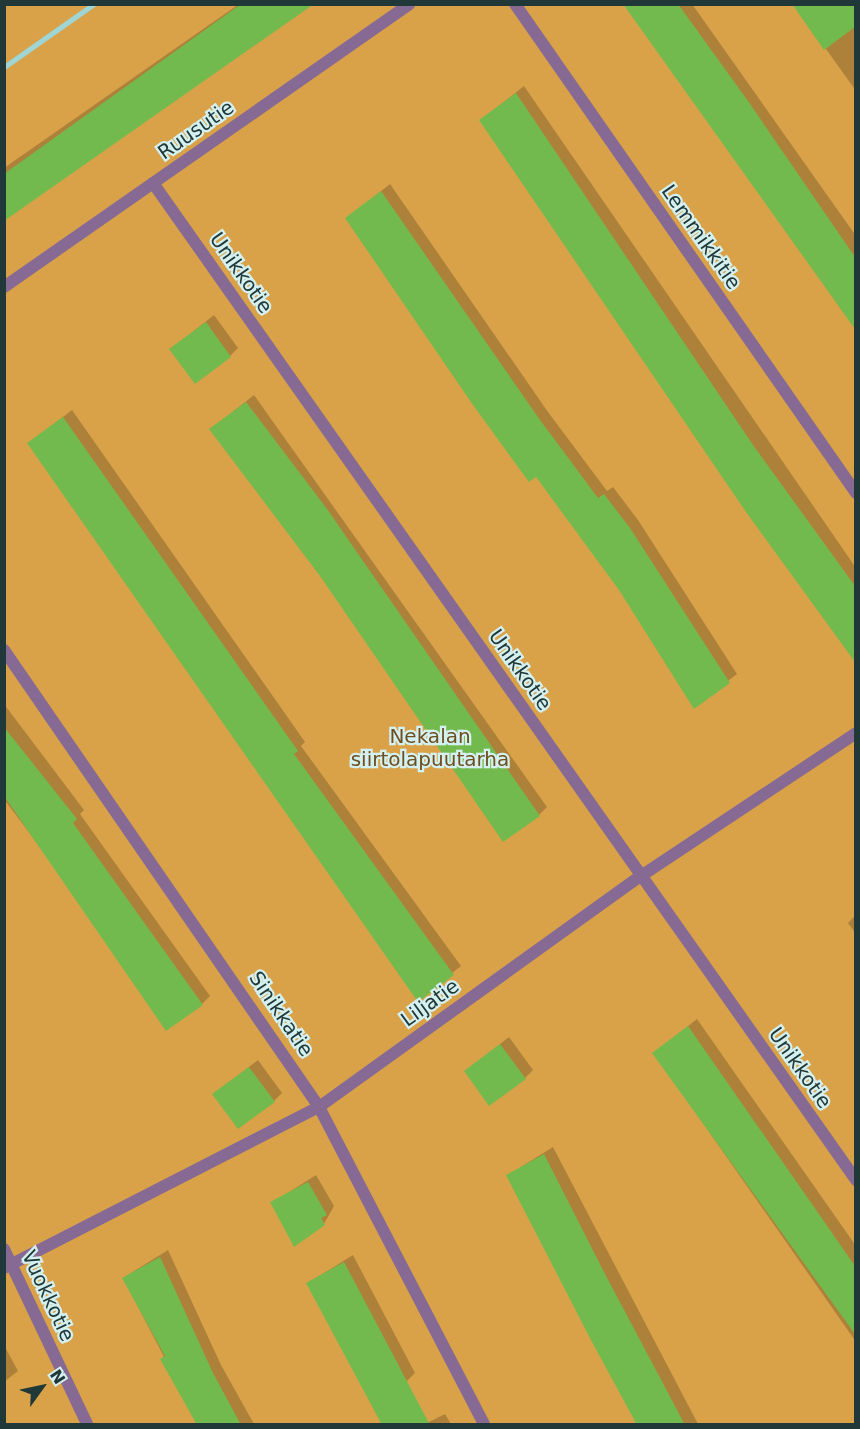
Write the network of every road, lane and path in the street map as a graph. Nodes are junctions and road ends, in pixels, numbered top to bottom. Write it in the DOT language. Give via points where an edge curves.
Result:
graph roads {
  1 [pos="409,4"];
  2 [pos="515,4"];
  3 [pos="153,183"];
  4 [pos="4,287"];
  5 [pos="855,493"];
  6 [pos="4,650"];
  7 [pos="855,733"];
  8 [pos="641,876"];
  9 [pos="319,1107"];
  10 [pos="855,1180"];
  11 [pos="4,1249"];
  12 [pos="8,1266"];
  13 [pos="87,1425"];
  14 [pos="484,1425"];
  1 -- 3 [label="lane, Ruusutie"];
  2 -- 5 [label="lane, Lemmikkitie"];
  3 -- 4 [label="lane, Ruusutie"];
  3 -- 8 [label="lane, Unikkotie"];
  6 -- 9 [label="lane, Sinikkatie"];
  7 -- 8 [label="lane, Liljatie"];
  8 -- 9 [label="lane, Liljatie"];
  8 -- 10 [label="lane, Unikkotie"];
  9 -- 12 [label="lane, Liljatie"];
  9 -- 14 [label="lane, Sinikkatie"];
  11 -- 12 [label="lane, Vuokkotie"];
  12 -- 13 [label="lane, Vuokkotie"];
}
